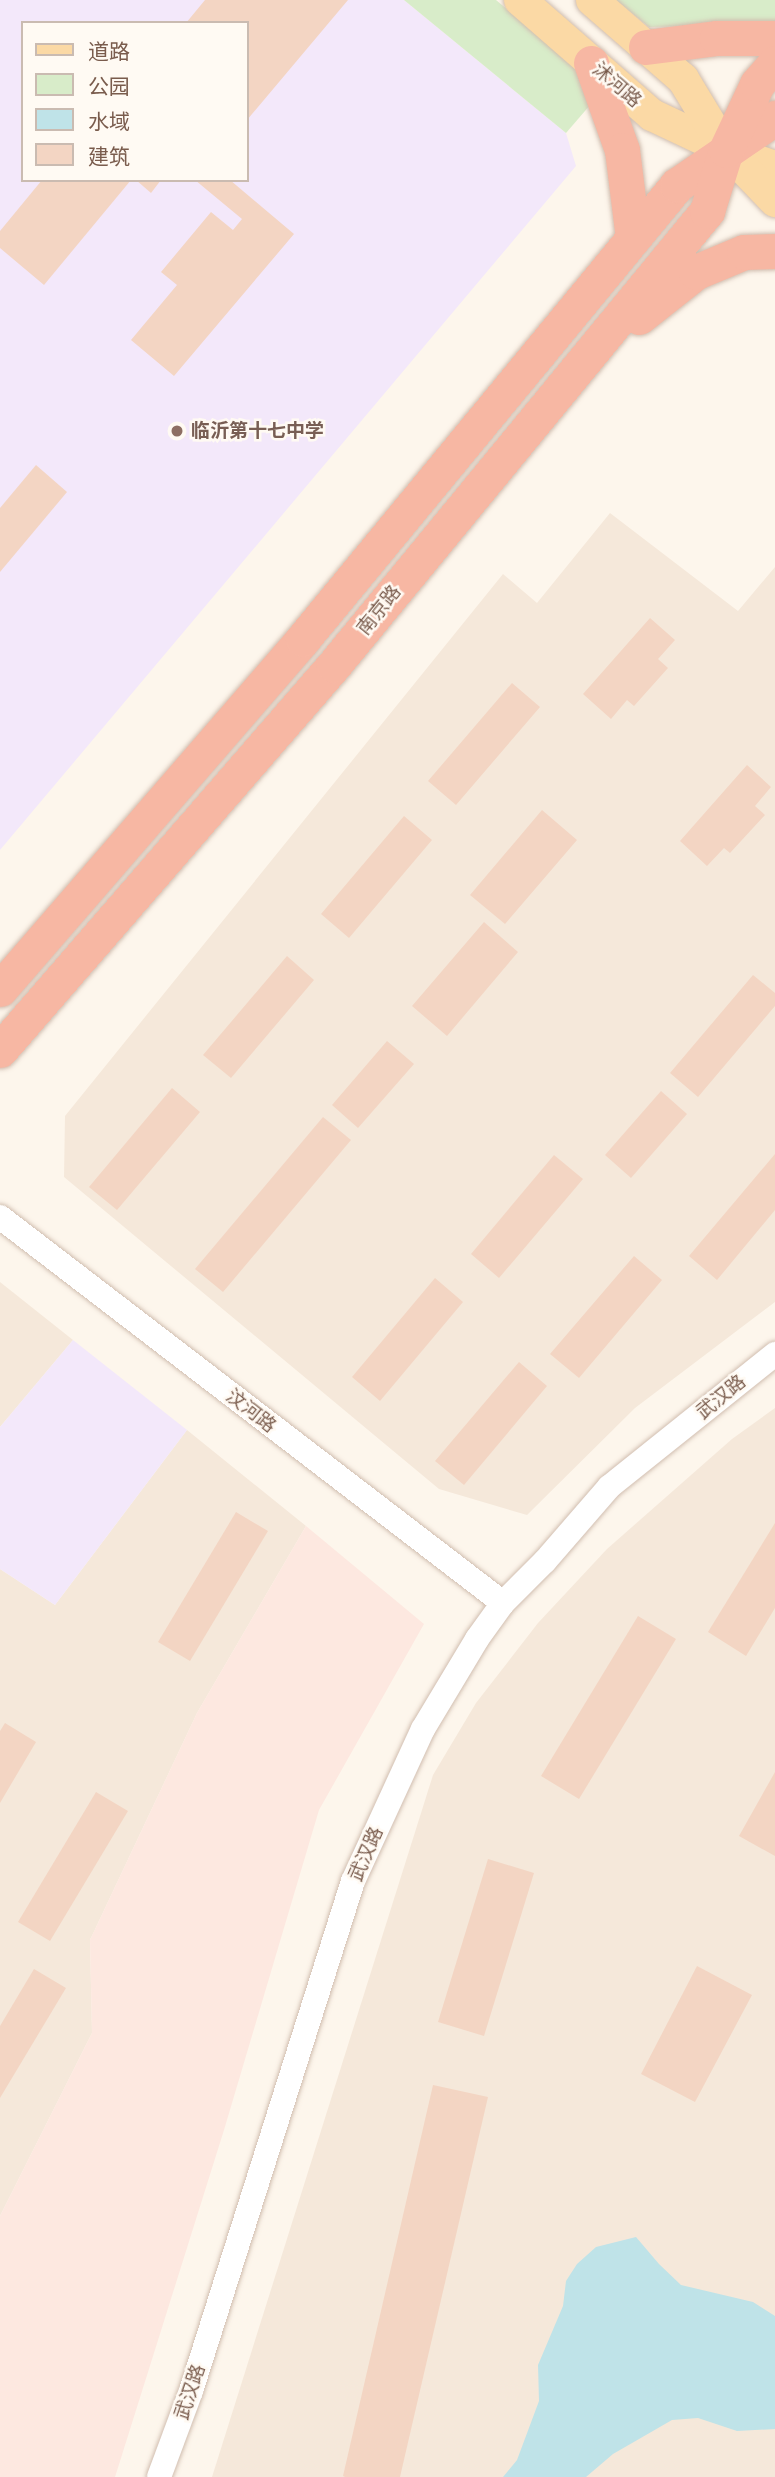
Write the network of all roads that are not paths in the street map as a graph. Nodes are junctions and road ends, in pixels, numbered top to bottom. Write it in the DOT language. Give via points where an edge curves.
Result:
graph roads {
  1 [pos="520,0"];
  2 [pos="592,0"];
  3 [pos="775,38"];
  4 [pos="646,47"];
  5 [pos="591,63"];
  6 [pos="775,63"];
  7 [pos="775,118"];
  8 [pos="726,150"];
  9 [pos="775,167"];
  10 [pos="775,201"];
  11 [pos="633,238"];
  12 [pos="775,251"];
  13 [pos="584,360"];
  14 [pos="0,989"];
  15 [pos="0,1050"];
  16 [pos="0,1217"];
  17 [pos="775,1354"];
  18 [pos="503,1603"];
  19 [pos="159,2477"];
  1 -- 5 [label="main road, 沭河路"];
  2 -- 4 [label="main road, 沭河路"];
  3 -- 4 [label="highway" via="717,38"];
  4 -- 8 [label="main road, 沭河路" via="683,79"];
  5 -- 8 [label="main road, 沭河路" via="652,115"];
  5 -- 11 [label="highway" via="622,150"];
  6 -- 8 [label="highway, 南京路" via="757,84"];
  7 -- 8 [label="highway, 南京路"];
  8 -- 9 [label="main road, 沭河路"];
  8 -- 10 [label="main road, 沭河路"];
  8 -- 11 [label="highway, 南京路" via="677,185"];
  8 -- 13 [label="highway, 南京路" via="708,211"];
  11 -- 14 [label="highway, 南京路" via="303,639"];
  12 -- 13 [label="highway" via="744,252 696,272"];
  13 -- 15 [label="highway, 南京路" via="334,665"];
  16 -- 18 [label="street, 汶河路"];
  17 -- 18 [label="street, 武汉路" via="609,1487"];
  18 -- 19 [label="street, 武汉路" via="423,1728 353,1881 191,2391"];
}
